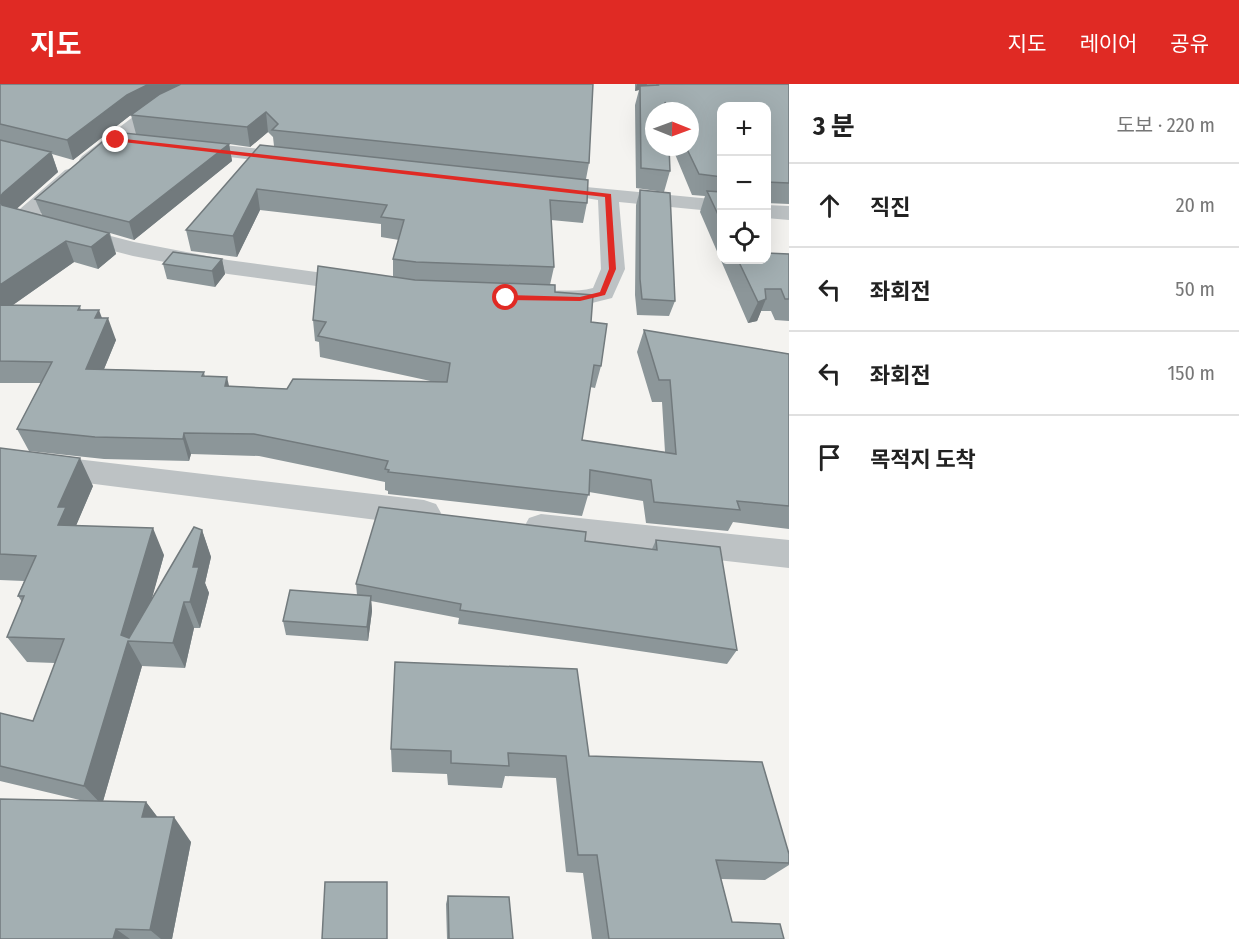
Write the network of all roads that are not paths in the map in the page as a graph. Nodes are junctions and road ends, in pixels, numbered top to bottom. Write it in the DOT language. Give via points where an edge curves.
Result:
graph roads {
  1 [pos="184,94"];
  2 [pos="116,140"];
  3 [pos="138,142"];
  4 [pos="172,146"];
  5 [pos="319,161"];
  6 [pos="562,190"];
  7 [pos="608,195"];
  8 [pos="717,206"];
  9 [pos="771,211"];
  10 [pos="789,213"];
  11 [pos="11,217"];
  12 [pos="382,288"];
  13 [pos="527,298"];
  14 [pos="0,462"];
  15 [pos="448,516"];
  16 [pos="507,524"];
  17 [pos="789,554"];
  1 -- 2 [label="street" via="148,114"];
  2 -- 3 [label="street"];
  2 -- 11 [label="street" via="69,167"];
  4 -- 5 [label="street"];
  6 -- 7 [label="street"];
  7 -- 8 [label="street"];
  7 -- 13 [label="street" via="613,269 603,293 580,299"];
  9 -- 10 [label="street"];
  11 -- 12 [label="street" via="133,249 228,267"];
  14 -- 15 [label="street"];
  16 -- 17 [label="street"];
}
